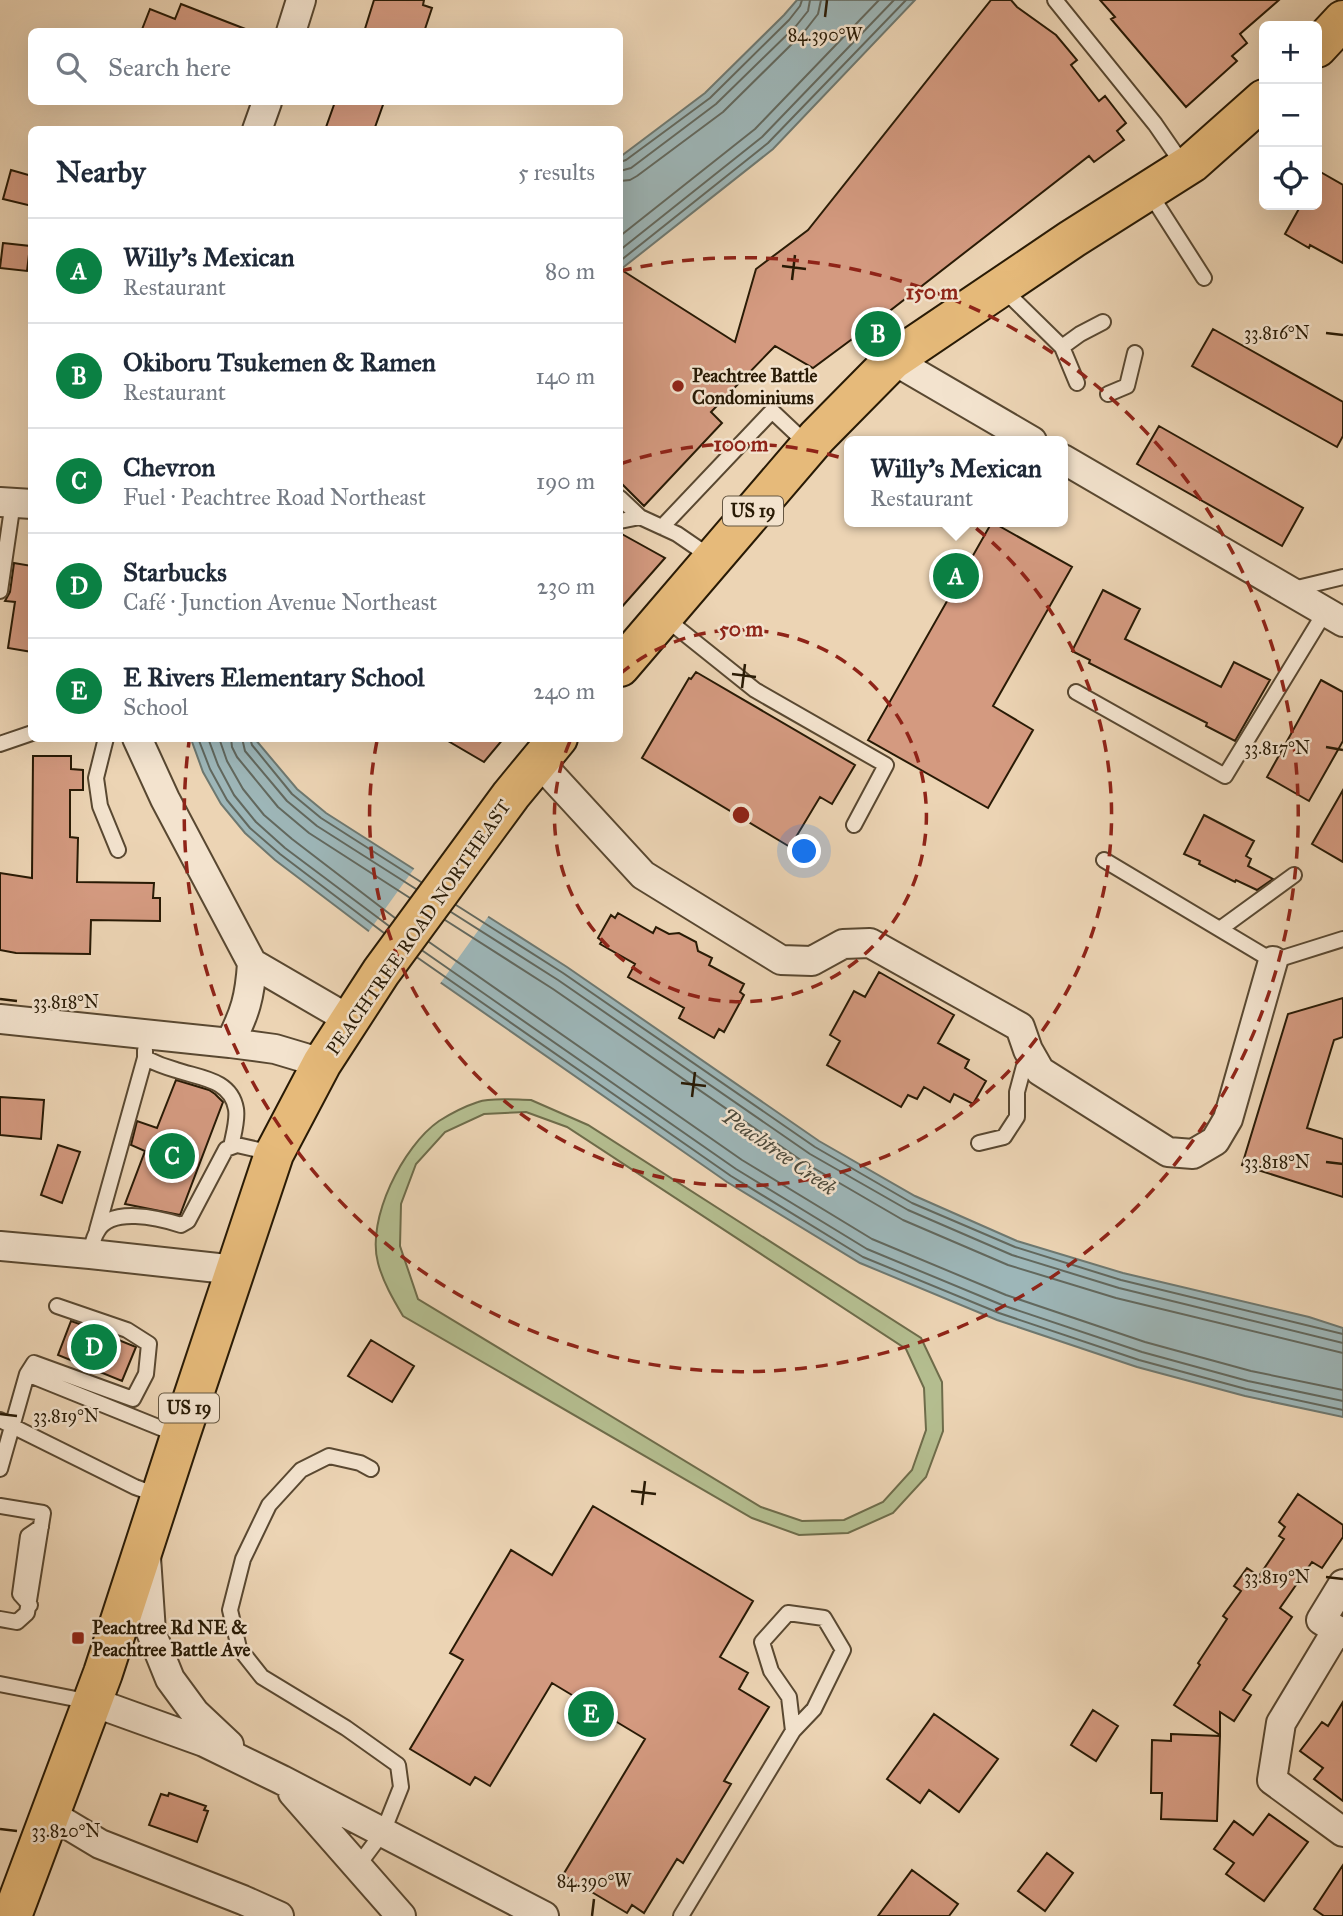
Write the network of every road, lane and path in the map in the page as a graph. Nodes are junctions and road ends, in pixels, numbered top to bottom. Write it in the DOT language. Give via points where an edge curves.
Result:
graph roads {
  1 [pos="301,0"];
  2 [pos="1055,0"];
  3 [pos="1343,20"];
  4 [pos="292,28"];
  5 [pos="1322,43"];
  6 [pos="1259,103"];
  7 [pos="266,105"];
  8 [pos="258,126"];
  9 [pos="1185,167"];
  10 [pos="1148,191"];
  11 [pos="1204,278"];
  12 [pos="1001,287"];
  13 [pos="1103,322"];
  14 [pos="871,326"];
  15 [pos="1062,347"];
  16 [pos="1135,353"];
  17 [pos="893,360"];
  18 [pos="1077,383"];
  19 [pos="1108,394"];
  20 [pos="1020,436"];
  21 [pos="809,446"];
  22 [pos="1068,462"];
  23 [pos="623,501"];
  24 [pos="15,503"];
  25 [pos="640,517"];
  26 [pos="623,520"];
  27 [pos="662,527"];
  28 [pos="712,558"];
  29 [pos="1343,577"];
  30 [pos="1288,590"];
  31 [pos="0,591"];
  32 [pos="663,616"];
  33 [pos="1334,617"];
  34 [pos="623,663"];
  35 [pos="1076,692"];
  36 [pos="28,734"];
  37 [pos="105,742"];
  38 [pos="139,742"];
  39 [pos="0,744"];
  40 [pos="548,750"];
  41 [pos="854,825"];
  42 [pos="118,850"];
  43 [pos="1104,860"];
  44 [pos="1294,875"];
  45 [pos="1220,929"];
  46 [pos="1343,939"];
  47 [pos="1273,961"];
  48 [pos="252,963"];
  49 [pos="0,1019"];
  50 [pos="350,1020"];
  51 [pos="230,1043"];
  52 [pos="145,1046"];
  53 [pos="1028,1050"];
  54 [pos="322,1063"];
  55 [pos="979,1143"];
  56 [pos="231,1147"];
  57 [pos="274,1154"];
  58 [pos="94,1242"];
  59 [pos="0,1246"];
  60 [pos="236,1270"];
  61 [pos="57,1306"];
  62 [pos="30,1368"];
  63 [pos="7,1423"];
  64 [pos="180,1436"];
  65 [pos="1,1461"];
  66 [pos="370,1469"];
  67 [pos="160,1496"];
  68 [pos="0,1506"];
  69 [pos="145,1545"];
  70 [pos="1343,1584"];
  71 [pos="0,1619"];
  72 [pos="1340,1632"];
  73 [pos="0,1684"];
  74 [pos="93,1702"];
  75 [pos="793,1731"];
  76 [pos="248,1764"];
  77 [pos="282,1780"];
  78 [pos="50,1814"];
  79 [pos="383,1832"];
  80 [pos="1343,1832"];
  81 [pos="357,1867"];
  82 [pos="0,1910"];
  83 [pos="387,1913"];
  84 [pos="11,1916"];
  85 [pos="279,1916"];
  86 [pos="544,1916"];
  87 [pos="681,1916"];
  1 -- 4 [label="street"];
  2 -- 9 [label="lane"];
  3 -- 5 [label="highway"];
  6 -- 9 [label="highway, US 19"];
  7 -- 8 [label="street"];
  9 -- 10 [label="highway, US 19"];
  10 -- 11 [label="lane"];
  10 -- 12 [label="highway, US 19"];
  12 -- 15 [label="lane"];
  12 -- 17 [label="highway, US 19"];
  13 -- 15 [label="lane"];
  14 -- 17 [label="lane"];
  15 -- 18 [label="lane"];
  16 -- 19 [label="lane" via="1126,386"];
  17 -- 20 [label="street"];
  17 -- 21 [label="highway, US 19"];
  21 -- 27 [label="lane" via="772,411"];
  21 -- 28 [label="highway, US 19"];
  22 -- 30 [label="street"];
  23 -- 25 [label="lane"];
  24 -- 31 [label="lane"];
  25 -- 26 [label="lane"];
  25 -- 27 [label="lane"];
  27 -- 28 [label="lane"];
  28 -- 32 [label="highway, US 19"];
  29 -- 30 [label="lane"];
  30 -- 33 [label="street"];
  32 -- 34 [label="highway, US 19"];
  32 -- 41 [label="lane" via="755,690 886,765"];
  33 -- 35 [label="lane" via="1225,776"];
  36 -- 39 [label="lane"];
  37 -- 42 [label="lane" via="96,778 100,806"];
  38 -- 48 [label="street"];
  40 -- 50 [label="highway, PEACHTREE ROAD NORTHEAST / US 19"];
  40 -- 53 [label="street" via="643,875 780,960 812,961 843,944 870,943 1020,1027"];
  43 -- 45 [label="lane"];
  44 -- 45 [label="lane"];
  45 -- 47 [label="lane"];
  46 -- 47 [label="lane"];
  47 -- 53 [label="street" via="1228,1119 1215,1141 1193,1154 1168,1152 1051,1079 1040,1071"];
  48 -- 50 [label="street"];
  48 -- 51 [label="street" via="247,1005"];
  49 -- 52 [label="street"];
  50 -- 54 [label="highway, PEACHTREE ROAD NORTHEAST / US 19"];
  51 -- 52 [label="street"];
  51 -- 54 [label="street" via="275,1049"];
  52 -- 56 [label="lane" via="176,1071 213,1080 231,1094 237,1111"];
  52 -- 58 [label="lane"];
  53 -- 55 [label="lane" via="1017,1092 1017,1117 1004,1137"];
  54 -- 57 [label="highway, PEACHTREE ROAD NORTHEAST / US 19"];
  56 -- 57 [label="lane"];
  56 -- 58 [label="lane" via="188,1221 181,1225 131,1215 110,1220"];
  57 -- 60 [label="highway, PEACHTREE ROAD NORTHEAST / US 19"];
  58 -- 59 [label="street"];
  58 -- 60 [label="street"];
  60 -- 64 [label="highway, PEACHTREE ROAD NORTHEAST / US 19"];
  61 -- 62 [label="lane" via="127,1330 149,1344 145,1374 133,1399"];
  62 -- 63 [label="lane"];
  62 -- 64 [label="lane"];
  63 -- 65 [label="lane"];
  63 -- 67 [label="lane"];
  64 -- 67 [label="highway, PEACHTREE ROAD NORTHEAST / US 19"];
  66 -- 79 [label="lane" via="329,1455 302,1470 269,1505 243,1559 230,1611 239,1648 262,1677 398,1765 401,1787"];
  67 -- 69 [label="highway, PEACHTREE ROAD NORTHEAST / US 19"];
  68 -- 71 [label="lane" via="42,1520 27,1613 17,1622"];
  69 -- 74 [label="highway, PEACHTREE ROAD NORTHEAST / US 19"];
  69 -- 76 [label="street" via="151,1632 170,1679 195,1713"];
  70 -- 72 [label="street" via="1321,1620"];
  72 -- 80 [label="street" via="1281,1723 1272,1780"];
  73 -- 74 [label="lane"];
  74 -- 76 [label="street" via="204,1742"];
  74 -- 78 [label="highway, PEACHTREE ROAD NORTHEAST / US 19"];
  75 -- 75 [label="lane" via="814,1709 843,1650 824,1618 788,1614 762,1642 771,1671 789,1697"];
  75 -- 87 [label="lane"];
  76 -- 77 [label="street"];
  77 -- 79 [label="street"];
  77 -- 81 [label="street"];
  78 -- 84 [label="highway, PEACHTREE ROAD NORTHEAST / US 19"];
  78 -- 85 [label="street" via="100,1844"];
  79 -- 81 [label="lane"];
  79 -- 86 [label="street"];
  81 -- 83 [label="street"];
  82 -- 84 [label="lane"];
}
